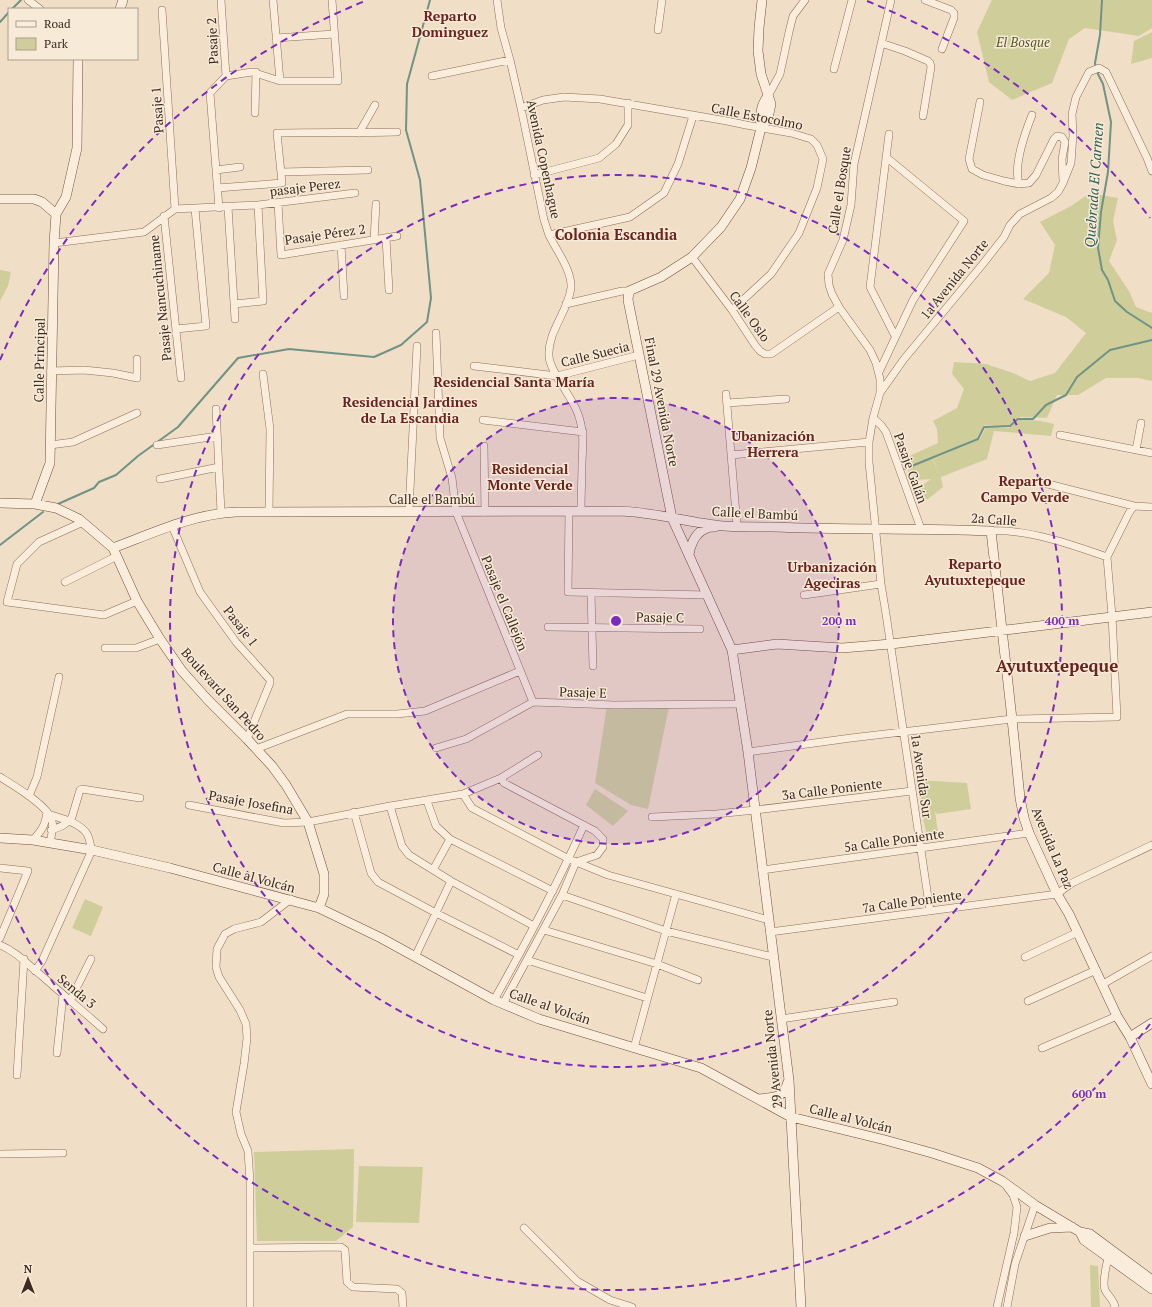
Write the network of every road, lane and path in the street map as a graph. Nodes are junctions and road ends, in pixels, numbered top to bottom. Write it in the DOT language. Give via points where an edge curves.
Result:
graph roads {
  1 [pos="28,0"];
  2 [pos="221,0"];
  3 [pos="273,0"];
  4 [pos="332,0"];
  5 [pos="497,0"];
  6 [pos="662,0"];
  7 [pos="762,0"];
  8 [pos="805,0"];
  9 [pos="852,0"];
  10 [pos="892,0"];
  11 [pos="925,0"];
  12 [pos="39,8"];
  13 [pos="162,10"];
  14 [pos="658,30"];
  15 [pos="334,34"];
  16 [pos="276,38"];
  17 [pos="881,44"];
  18 [pos="942,49"];
  19 [pos="78,60"];
  20 [pos="510,60"];
  21 [pos="834,69"];
  22 [pos="256,72"];
  23 [pos="226,76"];
  24 [pos="432,76"];
  25 [pos="280,81"];
  26 [pos="768,96"];
  27 [pos="980,102"];
  28 [pos="628,103"];
  29 [pos="375,105"];
  30 [pos="521,108"];
  31 [pos="255,113"];
  32 [pos="1032,115"];
  33 [pos="693,116"];
  34 [pos="923,116"];
  35 [pos="761,128"];
  36 [pos="397,132"];
  37 [pos="359,133"];
  38 [pos="889,134"];
  39 [pos="886,156"];
  40 [pos="240,167"];
  41 [pos="216,170"];
  42 [pos="368,170"];
  43 [pos="1152,171"];
  44 [pos="281,172"];
  45 [pos="534,175"];
  46 [pos="1063,183"];
  47 [pos="1019,184"];
  48 [pos="217,188"];
  49 [pos="355,193"];
  50 [pos="0,199"];
  51 [pos="278,203"];
  52 [pos="376,204"];
  53 [pos="258,205"];
  54 [pos="228,207"];
  55 [pos="219,208"];
  56 [pos="175,209"];
  57 [pos="195,209"];
  58 [pos="56,214"];
  59 [pos="164,216"];
  60 [pos="549,235"];
  61 [pos="397,236"];
  62 [pos="386,238"];
  63 [pos="374,240"];
  64 [pos="54,243"];
  65 [pos="341,245"];
  66 [pos="692,257"];
  67 [pos="389,290"];
  68 [pos="629,291"];
  69 [pos="344,296"];
  70 [pos="234,304"];
  71 [pos="566,304"];
  72 [pos="839,307"];
  73 [pos="732,310"];
  74 [pos="235,319"];
  75 [pos="176,329"];
  76 [pos="436,332"];
  77 [pos="895,336"];
  78 [pos="417,346"];
  79 [pos="639,355"];
  80 [pos="137,359"];
  81 [pos="474,366"];
  82 [pos="52,371"];
  83 [pos="879,372"];
  84 [pos="263,374"];
  85 [pos="557,376"];
  86 [pos="181,378"];
  87 [pos="880,393"];
  88 [pos="726,394"];
  89 [pos="786,399"];
  90 [pos="727,403"];
  91 [pos="216,409"];
  92 [pos="137,413"];
  93 [pos="873,418"];
  94 [pos="483,420"];
  95 [pos="1141,423"];
  96 [pos="583,432"];
  97 [pos="1060,435"];
  98 [pos="217,436"];
  99 [pos="869,442"];
  100 [pos="50,445"];
  101 [pos="157,445"];
  102 [pos="484,446"];
  103 [pos="1136,450"];
  104 [pos="1152,453"];
  105 [pos="731,455"];
  106 [pos="219,467"];
  107 [pos="160,478"];
  108 [pos="1048,484"];
  109 [pos="0,503"];
  110 [pos="35,504"];
  111 [pos="1134,506"];
  112 [pos="1152,508"];
  113 [pos="580,510"];
  114 [pos="409,511"];
  115 [pos="569,511"];
  116 [pos="221,512"];
  117 [pos="268,512"];
  118 [pos="456,512"];
  119 [pos="485,512"];
  120 [pos="672,518"];
  121 [pos="83,522"];
  122 [pos="172,526"];
  123 [pos="724,526"];
  124 [pos="736,526"];
  125 [pos="921,529"];
  126 [pos="875,530"];
  127 [pos="991,531"];
  128 [pos="115,552"];
  129 [pos="689,555"];
  130 [pos="1107,557"];
  131 [pos="65,582"];
  132 [pos="881,584"];
  133 [pos="591,593"];
  134 [pos="708,595"];
  135 [pos="804,595"];
  136 [pos="137,601"];
  137 [pos="1152,612"];
  138 [pos="1112,616"];
  139 [pos="548,627"];
  140 [pos="592,628"];
  141 [pos="700,629"];
  142 [pos="1001,630"];
  143 [pos="160,639"];
  144 [pos="891,644"];
  145 [pos="105,648"];
  146 [pos="732,650"];
  147 [pos="593,666"];
  148 [pos="520,671"];
  149 [pos="59,677"];
  150 [pos="533,702"];
  151 [pos="741,704"];
  152 [pos="1012,719"];
  153 [pos="904,732"];
  154 [pos="247,739"];
  155 [pos="436,748"];
  156 [pos="256,749"];
  157 [pos="748,752"];
  158 [pos="538,755"];
  159 [pos="0,776"];
  160 [pos="501,778"];
  161 [pos="912,791"];
  162 [pos="463,794"];
  163 [pos="29,796"];
  164 [pos="140,798"];
  165 [pos="427,800"];
  166 [pos="189,805"];
  167 [pos="390,806"];
  168 [pos="755,810"];
  169 [pos="354,812"];
  170 [pos="47,813"];
  171 [pos="652,817"];
  172 [pos="70,821"];
  173 [pos="308,822"];
  174 [pos="584,825"];
  175 [pos="52,830"];
  176 [pos="1029,834"];
  177 [pos="0,838"];
  178 [pos="450,839"];
  179 [pos="33,840"];
  180 [pos="50,844"];
  181 [pos="1152,845"];
  182 [pos="921,848"];
  183 [pos="92,850"];
  184 [pos="569,859"];
  185 [pos="576,862"];
  186 [pos="0,868"];
  187 [pos="433,870"];
  188 [pos="762,870"];
  189 [pos="451,882"];
  190 [pos="552,891"];
  191 [pos="676,894"];
  192 [pos="1057,894"];
  193 [pos="562,895"];
  194 [pos="291,900"];
  195 [pos="319,908"];
  196 [pos="930,911"];
  197 [pos="436,913"];
  198 [pos="769,920"];
  199 [pos="534,926"];
  200 [pos="544,930"];
  201 [pos="666,931"];
  202 [pos="770,932"];
  203 [pos="1078,932"];
  204 [pos="0,938"];
  205 [pos="0,945"];
  206 [pos="519,955"];
  207 [pos="1152,956"];
  208 [pos="415,957"];
  209 [pos="773,957"];
  210 [pos="1025,957"];
  211 [pos="24,959"];
  212 [pos="91,959"];
  213 [pos="527,960"];
  214 [pos="657,964"];
  215 [pos="1096,970"];
  216 [pos="35,971"];
  217 [pos="509,974"];
  218 [pos="516,979"];
  219 [pos="698,980"];
  220 [pos="1103,984"];
  221 [pos="63,995"];
  222 [pos="647,998"];
  223 [pos="70,1001"];
  224 [pos="1028,1001"];
  225 [pos="498,1002"];
  226 [pos="894,1002"];
  227 [pos="1117,1016"];
  228 [pos="781,1019"];
  229 [pos="1152,1023"];
  230 [pos="103,1029"];
  231 [pos="1130,1038"];
  232 [pos="634,1048"];
  233 [pos="1042,1048"];
  234 [pos="57,1052"];
  235 [pos="17,1075"];
  236 [pos="1151,1078"];
  237 [pos="788,1080"];
  238 [pos="759,1099"];
  239 [pos="791,1117"];
  240 [pos="63,1153"];
  241 [pos="0,1154"];
  242 [pos="1002,1180"];
  243 [pos="1035,1205"];
  244 [pos="524,1228"];
  245 [pos="1077,1230"];
  246 [pos="1014,1233"];
  247 [pos="1024,1236"];
  248 [pos="251,1248"];
  249 [pos="1108,1258"];
  250 [pos="1152,1280"];
  251 [pos="1152,1288"];
  252 [pos="250,1307"];
  253 [pos="403,1307"];
  254 [pos="632,1307"];
  255 [pos="801,1307"];
  256 [pos="997,1307"];
  257 [pos="1007,1307"];
  258 [pos="1115,1307"];
  1 -- 12 [label="street"];
  2 -- 23 [label="street, Pasaje 2"];
  3 -- 16 [label="street"];
  4 -- 15 [label="street"];
  5 -- 20 [label="street, Avenida Copenhague" via="501,28"];
  6 -- 14 [label="street"];
  7 -- 26 [label="street" via="758,51 761,74"];
  8 -- 26 [label="street" via="793,16 780,74"];
  9 -- 21 [label="street"];
  10 -- 17 [label="street, Calle el Bosque"];
  11 -- 18 [label="street" via="954,13"];
  13 -- 56 [label="street, Pasaje 1"];
  15 -- 16 [label="street"];
  15 -- 25 [label="street" via="338,81"];
  16 -- 25 [label="street"];
  17 -- 34 [label="street" via="905,51 930,63"];
  17 -- 72 [label="street, Calle el Bosque" via="854,164 851,205 843,240 828,274 829,285"];
  19 -- 58 [label="street" via="77,148 66,197"];
  20 -- 24 [label="street"];
  20 -- 30 [label="street, Avenida Copenhague"];
  22 -- 23 [label="street"];
  22 -- 25 [label="street"];
  22 -- 31 [label="street"];
  23 -- 41 [label="street, Pasaje 2" via="210,93"];
  26 -- 35 [label="street" via="771,104 768,118"];
  27 -- 47 [label="street" via="969,159 972,169 1004,182"];
  28 -- 30 [label="street, Calle Estocolmo" via="564,97 543,100"];
  28 -- 33 [label="street, Calle Estocolmo"];
  28 -- 45 [label="street" via="628,125 616,144 599,158"];
  29 -- 37 [label="street"];
  30 -- 45 [label="street, Avenida Copenhague"];
  32 -- 47 [label="street" via="1022,139 1017,177"];
  33 -- 35 [label="street, Calle Estocolmo"];
  33 -- 60 [label="street" via="678,164 664,193 630,217"];
  35 -- 66 [label="street" via="740,200 721,227"];
  35 -- 73 [label="street, Calle Estocolmo" via="811,139 817,145 823,159 817,188 799,232 771,274"];
  36 -- 37 [label="street"];
  37 -- 44 [label="street" via="277,133"];
  38 -- 39 [label="street"];
  39 -- 77 [label="street" via="870,287"];
  39 -- 77 [label="street" via="964,221 913,300"];
  40 -- 41 [label="street"];
  41 -- 48 [label="street, Pasaje 2"];
  42 -- 44 [label="street"];
  43 -- 46 [label="street, 1a Avenida Norte" via="1111,80 1106,72 1099,68 1089,72 1076,97 1072,114 1071,163"];
  44 -- 48 [label="street" via="282,183"];
  45 -- 60 [label="street, Avenida Copenhague"];
  46 -- 47 [label="street" via="1062,159 1065,142 1062,136 1057,136 1033,180"];
  46 -- 87 [label="street, 1a Avenida Norte" via="1051,198 1020,214 1010,224 1004,237 904,359"];
  48 -- 55 [label="street, Pasaje 2"];
  49 -- 51 [label="street, pasaje Perez"];
  50 -- 58 [label="street" via="34,199 42,202"];
  51 -- 53 [label="street, pasaje Perez"];
  51 -- 65 [label="street, Pasaje Pérez 2" via="281,255"];
  52 -- 63 [label="street"];
  53 -- 54 [label="street, pasaje Perez"];
  53 -- 70 [label="street" via="263,301"];
  54 -- 55 [label="street, pasaje Perez"];
  54 -- 70 [label="street"];
  55 -- 57 [label="street, pasaje Perez"];
  56 -- 57 [label="street, pasaje Perez"];
  56 -- 59 [label="street"];
  57 -- 75 [label="street" via="206,326"];
  58 -- 64 [label="street, Calle Principal"];
  59 -- 64 [label="street" via="144,232"];
  59 -- 75 [label="street, Pasaje Nancuchiname"];
  60 -- 71 [label="street, Avenida Copenhague" via="564,261 570,282"];
  61 -- 62 [label="street, Pasaje Pérez 2"];
  62 -- 63 [label="street, Pasaje Pérez 2"];
  62 -- 67 [label="street"];
  63 -- 65 [label="street, Pasaje Pérez 2"];
  64 -- 82 [label="street, Calle Principal"];
  65 -- 69 [label="street"];
  66 -- 68 [label="street" via="661,277"];
  66 -- 73 [label="street, Calle Oslo"];
  68 -- 71 [label="street"];
  68 -- 79 [label="street, Final 29 Avenida Norte" via="628,300"];
  70 -- 74 [label="street"];
  71 -- 85 [label="street, Avenida Copenhague" via="549,347 549,358"];
  72 -- 73 [label="street, Calle Oslo" via="770,354 760,351"];
  72 -- 83 [label="street, Calle el Bosque" via="870,350"];
  75 -- 86 [label="street, Pasaje Nancuchiname"];
  76 -- 118 [label="street, Pasaje el Callejón" via="440,438 452,478"];
  77 -- 83 [label="street"];
  78 -- 114 [label="street"];
  79 -- 85 [label="street, Calle Suecia"];
  79 -- 120 [label="street, Final 29 Avenida Norte"];
  80 -- 82 [label="street" via="137,378 84,370"];
  81 -- 85 [label="street"];
  82 -- 100 [label="street, Calle Principal"];
  83 -- 87 [label="street, Calle el Bosque"];
  84 -- 117 [label="street" via="270,429"];
  85 -- 96 [label="street, Avenida Copenhague" via="574,404"];
  87 -- 93 [label="street, 1a Avenida Norte"];
  88 -- 90 [label="street"];
  89 -- 90 [label="street"];
  90 -- 105 [label="street"];
  91 -- 98 [label="street"];
  92 -- 100 [label="street" via="73,442"];
  93 -- 99 [label="street, 1a Avenida Norte"];
  93 -- 125 [label="street, Pasaje Galán" via="886,432"];
  94 -- 96 [label="street"];
  95 -- 103 [label="street"];
  96 -- 113 [label="street, Avenida Copenhague"];
  97 -- 103 [label="street"];
  98 -- 101 [label="street"];
  98 -- 106 [label="street"];
  99 -- 105 [label="street"];
  99 -- 126 [label="street, 1a Avenida Norte"];
  100 -- 110 [label="street, Calle Principal" via="50,463"];
  102 -- 119 [label="street"];
  103 -- 104 [label="street"];
  105 -- 124 [label="street"];
  106 -- 107 [label="street"];
  106 -- 116 [label="street"];
  108 -- 111 [label="street"];
  109 -- 110 [label="street, Boulevard San Pedro"];
  110 -- 121 [label="street, Boulevard San Pedro" via="56,508"];
  111 -- 112 [label="street"];
  111 -- 130 [label="street" via="1128,513"];
  113 -- 115 [label="street, Calle el Bambú"];
  113 -- 120 [label="street, Calle el Bambú" via="641,512"];
  114 -- 117 [label="street, Calle el Bambú"];
  114 -- 118 [label="street, Calle el Bambú"];
  115 -- 119 [label="street, Calle el Bambú"];
  115 -- 133 [label="street" via="568,592"];
  116 -- 117 [label="street, Calle el Bambú"];
  116 -- 122 [label="street, Calle el Bambú"];
  118 -- 119 [label="street, Calle el Bambú"];
  118 -- 148 [label="street, Pasaje el Callejón"];
  120 -- 123 [label="street, Calle el Bambú"];
  120 -- 129 [label="street, Final 29 Avenida Norte"];
  121 -- 128 [label="street, Boulevard San Pedro"];
  121 -- 136 [label="street" via="39,542 17,564 7,602 104,615"];
  122 -- 128 [label="street, Calle el Bambú"];
  122 -- 154 [label="street, Pasaje 1" via="200,592 236,642 270,680"];
  123 -- 124 [label="street, Calle el Bambú"];
  123 -- 129 [label="street" via="705,529 700,533"];
  124 -- 126 [label="street, Calle el Bambú"];
  125 -- 126 [label="street, 2a Calle"];
  125 -- 127 [label="street, 2a Calle"];
  126 -- 132 [label="street, 1a Avenida Norte"];
  127 -- 130 [label="street, 2a Calle" via="1026,534 1076,546"];
  127 -- 142 [label="street, Avenida La Paz"];
  128 -- 131 [label="street"];
  128 -- 136 [label="street, Boulevard San Pedro"];
  129 -- 134 [label="street, Final 29 Avenida Norte"];
  130 -- 138 [label="street"];
  132 -- 135 [label="street"];
  132 -- 144 [label="street, 1a Avenida Norte"];
  133 -- 134 [label="street"];
  133 -- 140 [label="street"];
  134 -- 146 [label="street, Final 29 Avenida Norte"];
  136 -- 143 [label="street, Boulevard San Pedro"];
  137 -- 138 [label="street"];
  138 -- 142 [label="street"];
  138 -- 152 [label="street" via="1117,717"];
  139 -- 140 [label="street, Pasaje C"];
  140 -- 141 [label="street, Pasaje C"];
  140 -- 147 [label="street"];
  142 -- 144 [label="street"];
  142 -- 152 [label="street, Avenida La Paz"];
  143 -- 145 [label="street" via="136,648"];
  143 -- 154 [label="street, Boulevard San Pedro" via="182,671"];
  144 -- 146 [label="street" via="842,648 777,644"];
  144 -- 153 [label="street, 1a Avenida Sur"];
  146 -- 151 [label="street, 29 Avenida Norte"];
  148 -- 150 [label="street, Pasaje el Callejón"];
  148 -- 156 [label="street" via="425,711 347,714"];
  149 -- 163 [label="street" via="37,777"];
  150 -- 151 [label="street, Pasaje E" via="614,705"];
  150 -- 155 [label="street" via="466,739"];
  151 -- 157 [label="street, 29 Avenida Norte"];
  152 -- 153 [label="street"];
  152 -- 176 [label="street, Avenida La Paz" via="1021,805"];
  153 -- 157 [label="street"];
  153 -- 161 [label="street, 1a Avenida Sur"];
  154 -- 156 [label="street, Boulevard San Pedro"];
  156 -- 173 [label="street, Boulevard San Pedro" via="286,785"];
  157 -- 168 [label="street, 29 Avenida Norte"];
  158 -- 160 [label="street, Pasaje Josefina"];
  159 -- 163 [label="street"];
  160 -- 162 [label="street, Pasaje Josefina"];
  160 -- 174 [label="street" via="504,783"];
  161 -- 168 [label="street, 3a Calle Poniente"];
  161 -- 182 [label="street, 1a Avenida Sur"];
  162 -- 165 [label="street, Pasaje Josefina"];
  162 -- 184 [label="street" via="472,808"];
  163 -- 170 [label="street"];
  164 -- 172 [label="street" via="82,788"];
  165 -- 167 [label="street, Pasaje Josefina"];
  165 -- 178 [label="street" via="436,826"];
  166 -- 173 [label="street, Pasaje Josefina" via="284,823"];
  167 -- 169 [label="street, Pasaje Josefina"];
  167 -- 187 [label="street" via="402,846 409,855"];
  168 -- 171 [label="street, 3a Calle Poniente"];
  168 -- 188 [label="street, 29 Avenida Norte"];
  169 -- 173 [label="street, Pasaje Josefina"];
  169 -- 197 [label="street" via="369,868 378,882"];
  170 -- 172 [label="street"];
  170 -- 175 [label="street" via="52,822"];
  170 -- 179 [label="street" via="43,829"];
  172 -- 175 [label="street"];
  172 -- 183 [label="street" via="88,835"];
  173 -- 195 [label="street, Boulevard San Pedro" via="324,874 324,894"];
  174 -- 184 [label="street"];
  174 -- 185 [label="street" via="603,838 603,847 597,855"];
  175 -- 180 [label="street"];
  176 -- 182 [label="street, 5a Calle Poniente"];
  176 -- 192 [label="street, Avenida La Paz"];
  177 -- 179 [label="street, Calle al Volcán"];
  178 -- 187 [label="street"];
  178 -- 190 [label="street"];
  179 -- 180 [label="street, Calle al Volcán"];
  180 -- 183 [label="street, Calle al Volcán"];
  181 -- 192 [label="street" via="1072,883"];
  182 -- 188 [label="street, 5a Calle Poniente"];
  182 -- 196 [label="street, 1a Avenida Sur"];
  183 -- 194 [label="street, Calle al Volcán"];
  183 -- 216 [label="street" via="42,961"];
  184 -- 185 [label="street"];
  184 -- 190 [label="street"];
  185 -- 191 [label="street" via="608,875"];
  185 -- 193 [label="street"];
  186 -- 204 [label="street" via="28,871"];
  187 -- 189 [label="street"];
  188 -- 198 [label="street, 29 Avenida Norte"];
  189 -- 197 [label="street"];
  189 -- 199 [label="street"];
  190 -- 199 [label="street"];
  191 -- 198 [label="street"];
  191 -- 201 [label="street"];
  192 -- 196 [label="street, 7a Calle Poniente"];
  192 -- 203 [label="street, Avenida La Paz"];
  193 -- 200 [label="street"];
  193 -- 201 [label="street"];
  194 -- 195 [label="street, Calle al Volcán"];
  194 -- 248 [label="street" via="261,922 234,929 226,934 217,949 216,968 219,977 246,1024 247,1038 236,1112 248,1151"];
  195 -- 208 [label="street, Calle al Volcán"];
  196 -- 202 [label="street, 7a Calle Poniente"];
  197 -- 206 [label="street"];
  197 -- 208 [label="street"];
  198 -- 202 [label="street, 29 Avenida Norte"];
  199 -- 206 [label="street"];
  200 -- 213 [label="street"];
  200 -- 214 [label="street"];
  201 -- 209 [label="street"];
  201 -- 214 [label="street"];
  202 -- 209 [label="street, 29 Avenida Norte"];
  203 -- 210 [label="street"];
  203 -- 215 [label="street, Avenida La Paz"];
  205 -- 211 [label="street, Senda 3"];
  206 -- 217 [label="street"];
  207 -- 220 [label="street"];
  208 -- 225 [label="street, Calle al Volcán"];
  209 -- 228 [label="street, 29 Avenida Norte"];
  211 -- 216 [label="street, Senda 3"];
  211 -- 235 [label="street"];
  212 -- 223 [label="street"];
  213 -- 218 [label="street"];
  213 -- 222 [label="street"];
  214 -- 219 [label="street"];
  214 -- 222 [label="street"];
  215 -- 220 [label="street, Avenida La Paz"];
  215 -- 224 [label="street"];
  216 -- 221 [label="street, Senda 3"];
  217 -- 218 [label="street"];
  217 -- 225 [label="street"];
  218 -- 225 [label="street"];
  220 -- 227 [label="street, Avenida La Paz"];
  221 -- 223 [label="street, Senda 3"];
  221 -- 234 [label="street"];
  222 -- 232 [label="street"];
  223 -- 230 [label="street, Senda 3"];
  225 -- 232 [label="street, Calle al Volcán" via="538,1019"];
  226 -- 228 [label="street"];
  227 -- 231 [label="street, Avenida La Paz"];
  227 -- 233 [label="street"];
  228 -- 237 [label="street, 29 Avenida Norte"];
  229 -- 231 [label="street"];
  231 -- 236 [label="street, Avenida La Paz"];
  232 -- 238 [label="street, Calle al Volcán" via="701,1068"];
  237 -- 238 [label="street" via="786,1090 780,1095"];
  237 -- 239 [label="street, 29 Avenida Norte"];
  238 -- 239 [label="street, Calle al Volcán"];
  239 -- 242 [label="street, Calle al Volcán" via="932,1153 978,1168"];
  239 -- 255 [label="street, 29 Avenida Norte"];
  240 -- 241 [label="street"];
  242 -- 243 [label="street, Calle al Volcán"];
  242 -- 246 [label="street" via="1013,1195 1017,1207"];
  243 -- 245 [label="street, Calle al Volcán"];
  243 -- 247 [label="street"];
  244 -- 254 [label="street" via="577,1281 610,1300"];
  245 -- 247 [label="street" via="1050,1228"];
  245 -- 249 [label="street, Calle al Volcán" via="1084,1240"];
  245 -- 250 [label="street, Calle al Volcán" via="1090,1234"];
  246 -- 247 [label="street"];
  246 -- 256 [label="street"];
  247 -- 257 [label="street" via="1015,1264"];
  248 -- 252 [label="street"];
  248 -- 253 [label="street" via="341,1247 345,1250 347,1282 353,1287 397,1289 402,1293"];
  249 -- 251 [label="street, Calle al Volcán"];
  249 -- 258 [label="street" via="1105,1290"];
}
